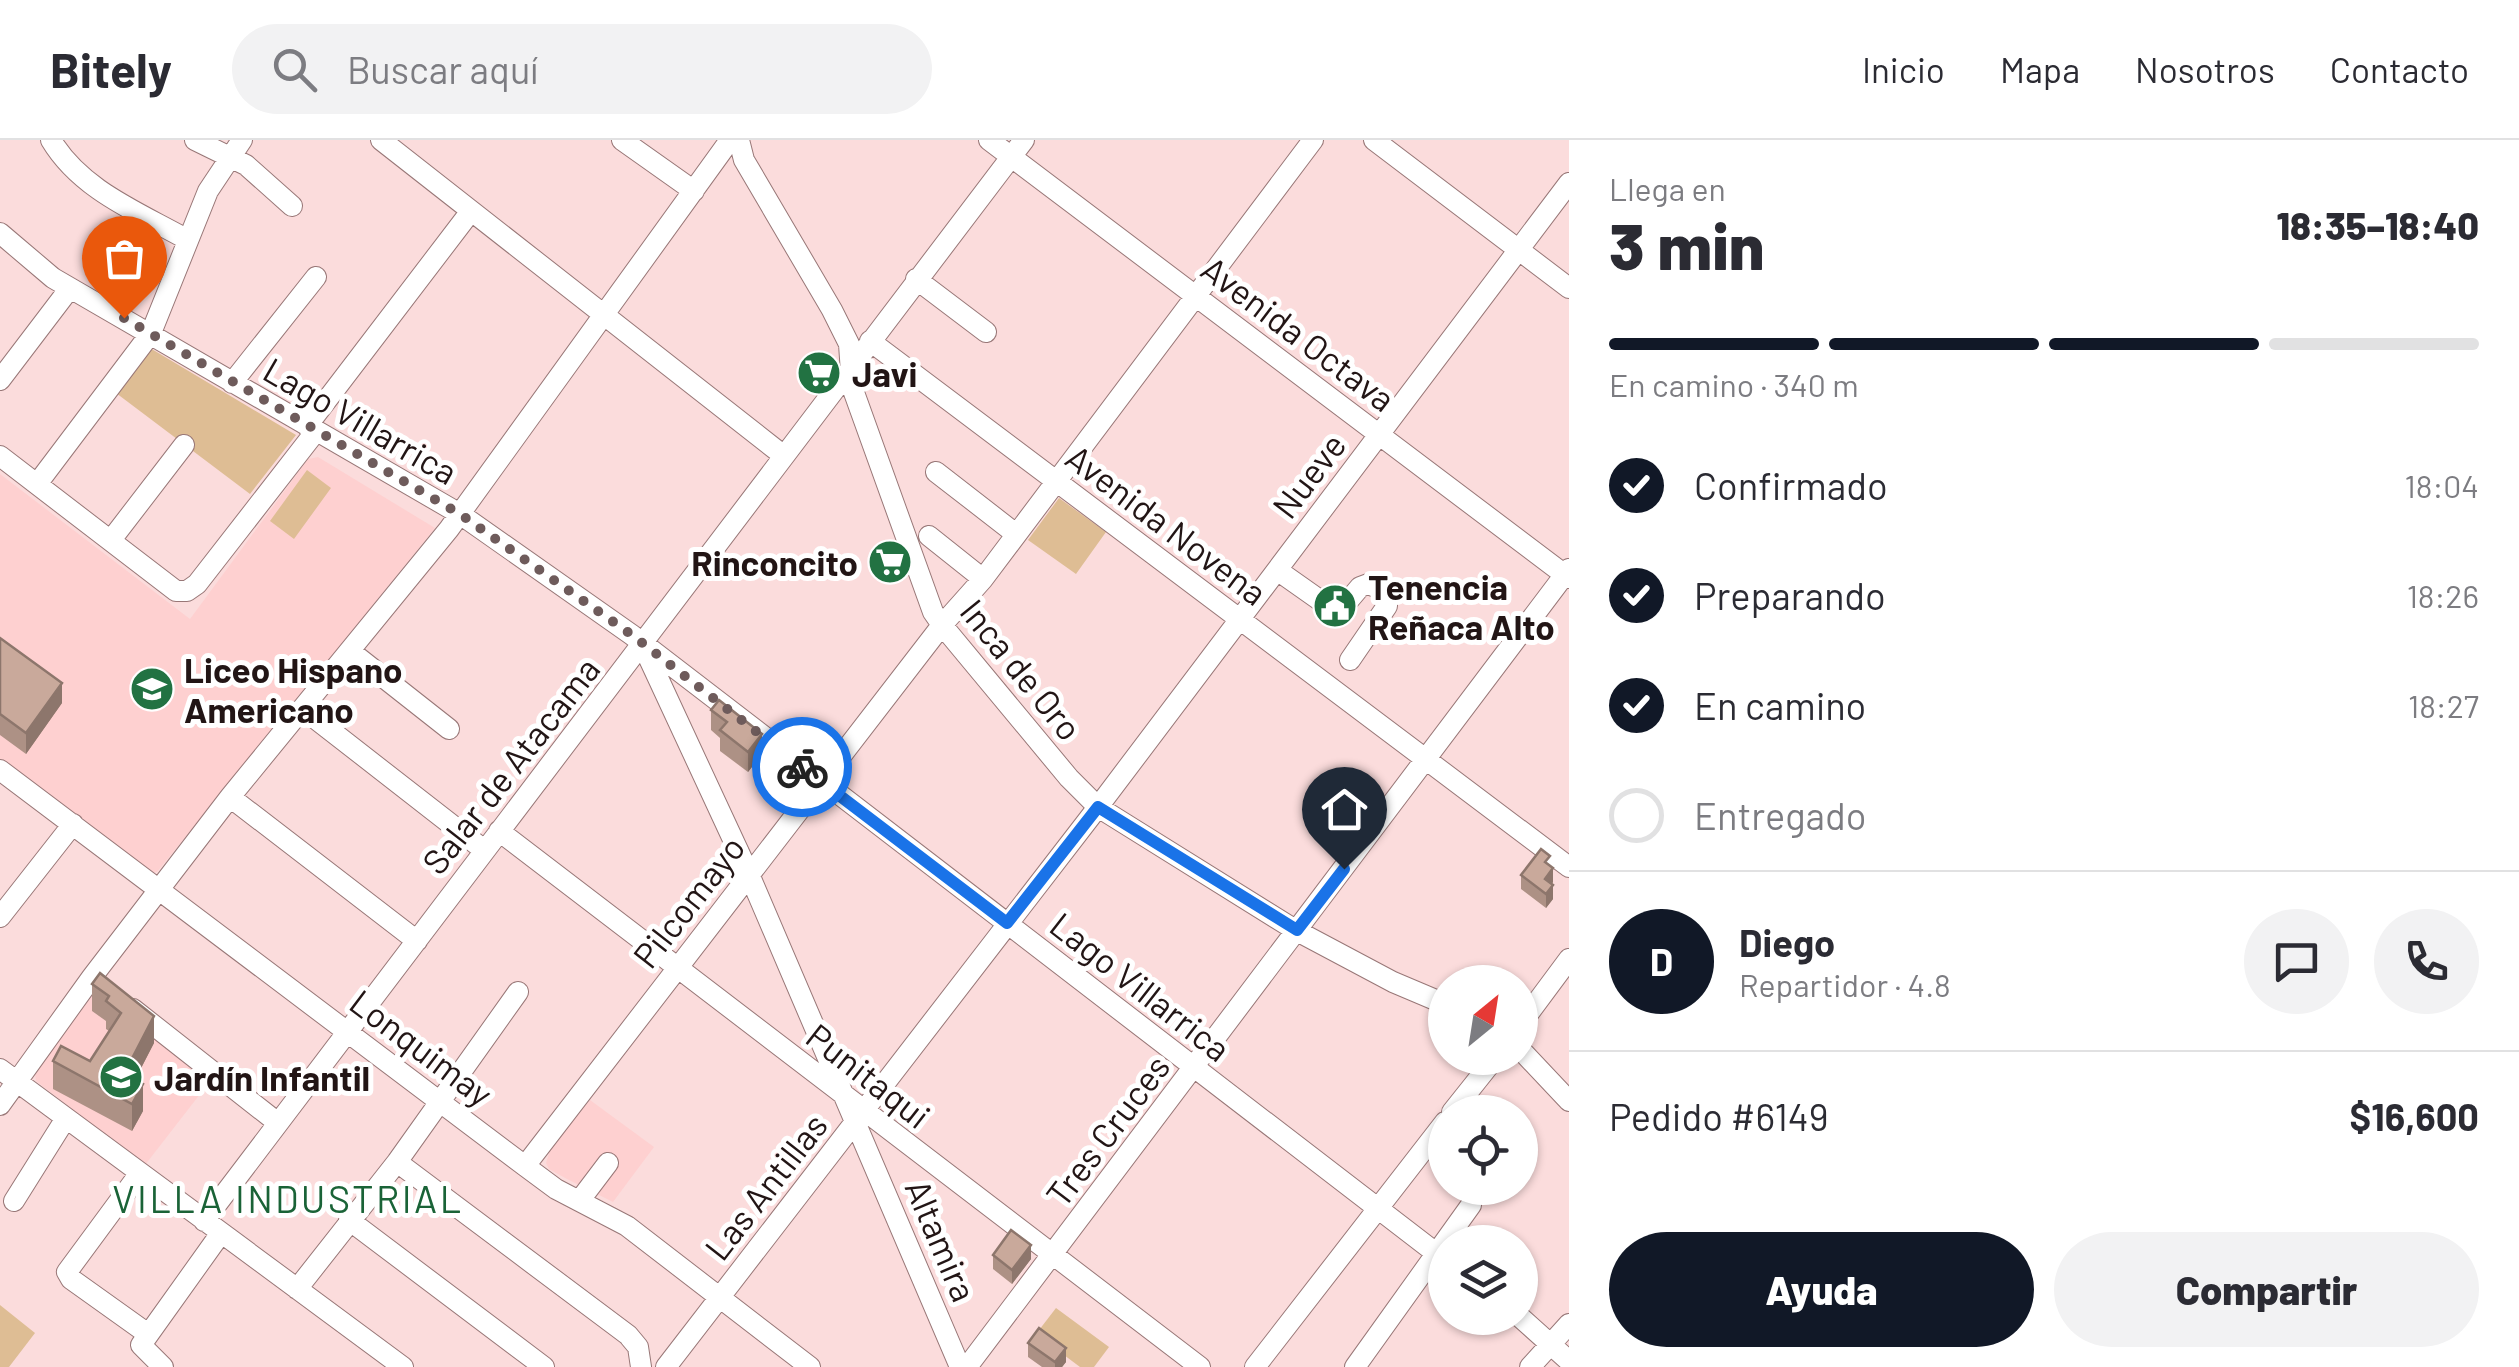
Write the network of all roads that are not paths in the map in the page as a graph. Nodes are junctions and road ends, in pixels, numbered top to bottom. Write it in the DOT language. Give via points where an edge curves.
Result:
graph roads {
  1 [pos="51,140"];
  2 [pos="195,140"];
  3 [pos="242,140"];
  4 [pos="380,140"];
  5 [pos="622,140"];
  6 [pos="730,140"];
  7 [pos="738,140"];
  8 [pos="989,140"];
  9 [pos="1314,140"];
  10 [pos="1374,140"];
  11 [pos="1018,148"];
  12 [pos="230,159"];
  13 [pos="1569,182"];
  14 [pos="694,190"];
  15 [pos="292,206"];
  16 [pos="471,211"];
  17 [pos="186,240"];
  18 [pos="2,242"];
  19 [pos="1518,250"];
  20 [pos="316,277"];
  21 [pos="916,279"];
  22 [pos="70,288"];
  23 [pos="1569,288"];
  24 [pos="1197,296"];
  25 [pos="604,314"];
  26 [pos="986,332"];
  27 [pos="151,333"];
  28 [pos="870,341"];
  29 [pos="850,368"];
  30 [pos="0,380"];
  31 [pos="232,383"];
  32 [pos="312,429"];
  33 [pos="1379,434"];
  34 [pos="184,445"];
  35 [pos="0,456"];
  36 [pos="784,456"];
  37 [pos="936,472"];
  38 [pos="1056,482"];
  39 [pos="37,484"];
  40 [pos="460,514"];
  41 [pos="1016,534"];
  42 [pos="928,536"];
  43 [pos="111,540"];
  44 [pos="1277,570"];
  45 [pos="1568,574"];
  46 [pos="983,579"];
  47 [pos="1240,619"];
  48 [pos="942,625"];
  49 [pos="643,645"];
  50 [pos="350,651"];
  51 [pos="1350,660"];
  52 [pos="303,709"];
  53 [pos="449,730"];
  54 [pos="1426,760"];
  55 [pos="0,770"];
  56 [pos="823,782"];
  57 [pos="230,797"];
  58 [pos="1098,807"];
  59 [pos="72,824"];
  60 [pos="500,831"];
  61 [pos="484,850"];
  62 [pos="1569,867"];
  63 [pos="749,874"];
  64 [pos="158,890"];
  65 [pos="0,917"];
  66 [pos="1007,923"];
  67 [pos="1297,930"];
  68 [pos="416,941"];
  69 [pos="1569,959"];
  70 [pos="678,968"];
  71 [pos="107,989"];
  72 [pos="518,992"];
  73 [pos="1428,997"];
  74 [pos="1538,1001"];
  75 [pos="347,1031"];
  76 [pos="1194,1068"];
  77 [pos="1538,1069"];
  78 [pos="1482,1075"];
  79 [pos="8,1076"];
  80 [pos="1466,1095"];
  81 [pos="844,1098"];
  82 [pos="1569,1101"];
  83 [pos="439,1102"];
  84 [pos="0,1105"];
  85 [pos="860,1117"];
  86 [pos="66,1118"];
  87 [pos="278,1124"];
  88 [pos="1428,1144"];
  89 [pos="397,1162"];
  90 [pos="608,1163"];
  91 [pos="525,1166"];
  92 [pos="140,1173"];
  93 [pos="14,1200"];
  94 [pos="580,1200"];
  95 [pos="1471,1205"];
  96 [pos="1377,1208"];
  97 [pos="350,1220"];
  98 [pos="1459,1225"];
  99 [pos="213,1227"];
  100 [pos="1428,1247"];
  101 [pos="1052,1256"];
  102 [pos="1428,1272"];
  103 [pos="296,1288"];
  104 [pos="720,1298"];
  105 [pos="1569,1324"];
  106 [pos="1537,1335"];
  107 [pos="144,1339"];
  108 [pos="1548,1346"];
  109 [pos="1569,1360"];
  110 [pos="163,1367"];
  111 [pos="403,1367"];
  112 [pos="544,1367"];
  113 [pos="642,1367"];
  114 [pos="666,1367"];
  115 [pos="810,1367"];
  116 [pos="964,1367"];
  117 [pos="1200,1367"];
  118 [pos="1255,1367"];
  119 [pos="1355,1367"];
  120 [pos="1530,1367"];
  1 -- 17 [label="street" via="91,184"];
  2 -- 12 [label="street"];
  3 -- 12 [label="street"];
  4 -- 16 [label="street"];
  5 -- 14 [label="street"];
  6 -- 14 [label="street"];
  7 -- 29 [label="street, Inca de Oro" via="841,327"];
  8 -- 11 [label="street, Avenida Octava"];
  9 -- 24 [label="street, Pilcomayo"];
  10 -- 19 [label="street"];
  11 -- 21 [label="street, Salar de Atacama"];
  11 -- 24 [label="street, Avenida Octava"];
  12 -- 15 [label="street"];
  12 -- 17 [label="street"];
  13 -- 19 [label="street, Nueve"];
  14 -- 25 [label="street"];
  16 -- 25 [label="street"];
  16 -- 32 [label="street"];
  17 -- 27 [label="street"];
  18 -- 22 [label="street, Lago Villarrica"];
  19 -- 23 [label="street"];
  19 -- 33 [label="street, Nueve"];
  20 -- 31 [label="street"];
  21 -- 26 [label="street"];
  21 -- 28 [label="street, Salar de Atacama"];
  22 -- 27 [label="street, Lago Villarrica"];
  22 -- 30 [label="street"];
  24 -- 33 [label="street, Avenida Octava"];
  24 -- 38 [label="street, Pilcomayo"];
  25 -- 36 [label="street"];
  25 -- 40 [label="street"];
  27 -- 31 [label="street, Lago Villarrica"];
  27 -- 39 [label="street"];
  28 -- 29 [label="street, Salar de Atacama"];
  28 -- 38 [label="street, Avenida Novena"];
  29 -- 36 [label="street, Salar de Atacama"];
  29 -- 48 [label="street, Inca de Oro" via="892,501"];
  31 -- 32 [label="street, Lago Villarrica"];
  32 -- 40 [label="street, Lago Villarrica"];
  32 -- 43 [label="street" via="188,590 176,591"];
  33 -- 44 [label="street, Nueve"];
  33 -- 45 [label="street, Avenida Octava"];
  34 -- 43 [label="street"];
  35 -- 39 [label="street"];
  36 -- 49 [label="street, Salar de Atacama"];
  37 -- 41 [label="street"];
  38 -- 41 [label="street, Pilcomayo"];
  38 -- 47 [label="street, Avenida Novena"];
  39 -- 43 [label="street"];
  40 -- 49 [label="street, Lago Villarrica"];
  40 -- 50 [label="street"];
  41 -- 46 [label="street, Pilcomayo"];
  42 -- 46 [label="street"];
  44 -- 47 [label="street, Nueve"];
  44 -- 51 [label="street" via="1338,613 1368,584 1386,591 1387,606"];
  45 -- 54 [label="street, Tres Cruces"];
  46 -- 48 [label="street, Pilcomayo"];
  47 -- 54 [label="street, Avenida Novena"];
  47 -- 58 [label="street, Nueve"];
  48 -- 56 [label="street, Pilcomayo"];
  48 -- 58 [label="street, Inca de Oro"];
  49 -- 56 [label="street, Lago Villarrica"];
  49 -- 60 [label="street, Salar de Atacama"];
  49 -- 63 [label="street"];
  50 -- 52 [label="street"];
  50 -- 53 [label="street"];
  52 -- 57 [label="street"];
  52 -- 61 [label="street"];
  54 -- 62 [label="street, Avenida Novena"];
  54 -- 67 [label="street, Tres Cruces"];
  55 -- 59 [label="street, Lonquimay"];
  56 -- 63 [label="street, Pilcomayo"];
  56 -- 66 [label="street, Lago Villarrica"];
  57 -- 64 [label="street"];
  57 -- 68 [label="street"];
  58 -- 66 [label="street, Las Antillas"];
  58 -- 67 [label="street, Inca de Oro"];
  59 -- 64 [label="street, Lonquimay"];
  59 -- 65 [label="street"];
  60 -- 61 [label="street, Salar de Atacama"];
  60 -- 70 [label="street, Punitaqui"];
  61 -- 68 [label="street, Salar de Atacama"];
  63 -- 70 [label="street, Pilcomayo"];
  63 -- 81 [label="street"];
  64 -- 71 [label="street"];
  64 -- 75 [label="street, Lonquimay"];
  66 -- 76 [label="street, Lago Villarrica"];
  66 -- 85 [label="street, Las Antillas"];
  67 -- 73 [label="street, Inca de Oro"];
  67 -- 76 [label="street, Tres Cruces"];
  68 -- 75 [label="street, Salar de Atacama"];
  69 -- 74 [label="street"];
  70 -- 81 [label="street, Punitaqui"];
  70 -- 91 [label="street, Pilcomayo"];
  71 -- 79 [label="street"];
  71 -- 87 [label="street"];
  72 -- 83 [label="street"];
  75 -- 83 [label="street, Lonquimay"];
  75 -- 87 [label="street, Salar de Atacama"];
  76 -- 96 [label="street, Lago Villarrica"];
  76 -- 101 [label="street, Tres Cruces"];
  77 -- 82 [label="street"];
  78 -- 80 [label="street"];
  79 -- 84 [label="street"];
  79 -- 86 [label="street"];
  81 -- 85 [label="street, Punitaqui"];
  83 -- 89 [label="street"];
  83 -- 91 [label="street, Lonquimay"];
  85 -- 101 [label="street, Punitaqui"];
  85 -- 104 [label="street, Las Antillas"];
  85 -- 116 [label="street, Altamira"];
  86 -- 92 [label="street"];
  86 -- 93 [label="street"];
  87 -- 99 [label="street, Salar de Atacama"];
  88 -- 96 [label="street"];
  89 -- 97 [label="street"];
  89 -- 113 [label="street" via="628,1334"];
  90 -- 94 [label="street"];
  91 -- 94 [label="street, Lonquimay"];
  92 -- 99 [label="street"];
  92 -- 107 [label="street" via="67,1272"];
  94 -- 104 [label="street, Lonquimay" via="627,1226"];
  95 -- 98 [label="street"];
  96 -- 100 [label="street, Lago Villarrica"];
  96 -- 118 [label="street"];
  97 -- 103 [label="street"];
  97 -- 112 [label="street"];
  99 -- 103 [label="street"];
  99 -- 107 [label="street, Salar de Atacama"];
  101 -- 116 [label="street, Tres Cruces"];
  101 -- 117 [label="street, Punitaqui"];
  102 -- 119 [label="street"];
  103 -- 111 [label="street"];
  104 -- 114 [label="street, Las Antillas"];
  104 -- 115 [label="street, Lonquimay"];
  105 -- 108 [label="street"];
  106 -- 108 [label="street"];
  107 -- 110 [label="street"];
  108 -- 109 [label="street"];
  108 -- 120 [label="street"];
}
